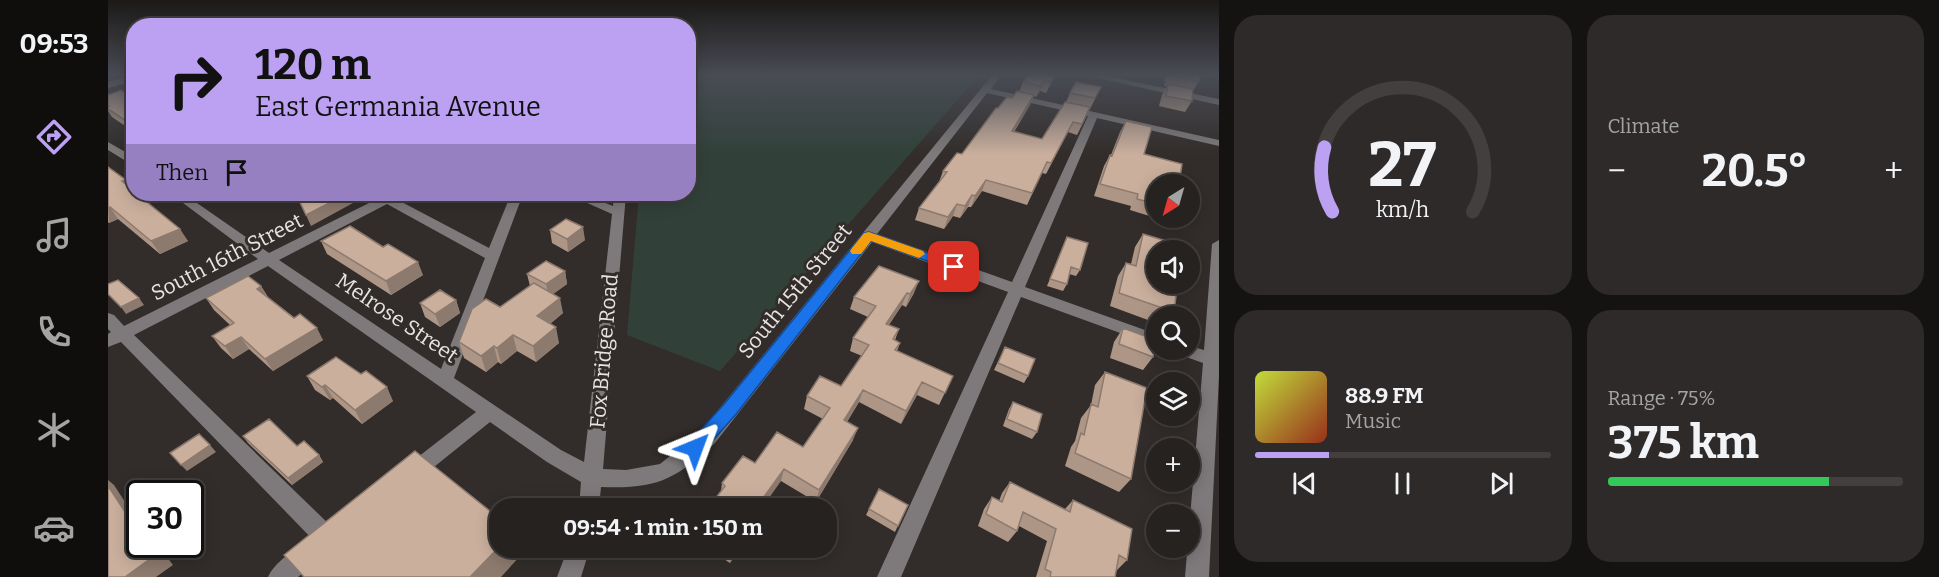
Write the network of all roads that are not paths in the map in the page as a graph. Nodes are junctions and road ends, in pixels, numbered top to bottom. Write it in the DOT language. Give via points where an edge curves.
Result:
graph roads {
  1 [pos="976,101"];
  2 [pos="1035,101"];
  3 [pos="1094,114"];
  4 [pos="1219,143"];
  5 [pos="108,145"];
  6 [pos="126,157"];
  7 [pos="187,201"];
  8 [pos="375,201"];
  9 [pos="397,201"];
  10 [pos="514,201"];
  11 [pos="590,201"];
  12 [pos="618,201"];
  13 [pos="616,212"];
  14 [pos="869,236"];
  15 [pos="1219,244"];
  16 [pos="493,256"];
  17 [pos="268,259"];
  18 [pos="1017,289"];
  19 [pos="108,319"];
  20 [pos="1146,335"];
  21 [pos="115,337"];
  22 [pos="1200,356"];
  23 [pos="1215,361"];
  24 [pos="445,380"];
  25 [pos="490,412"];
  26 [pos="593,478"];
  27 [pos="400,482"];
  28 [pos="590,498"];
  29 [pos="345,524"];
  30 [pos="327,538"];
  31 [pos="576,558"];
  32 [pos="280,577"];
  33 [pos="569,577"];
  34 [pos="889,577"];
  35 [pos="1197,577"];
  1 -- 14 [label="street, South 15th Street"];
  2 -- 3 [label="street"];
  3 -- 4 [label="street"];
  3 -- 18 [label="street"];
  5 -- 6 [label="street"];
  7 -- 17 [label="street, Melrose Street"];
  8 -- 17 [label="street, South 16th Street"];
  9 -- 16 [label="street"];
  10 -- 16 [label="street"];
  11 -- 13 [label="street"];
  12 -- 13 [label="street, Fox Bridge Road"];
  13 -- 26 [label="street, Fox Bridge Road"];
  14 -- 18 [label="street"];
  14 -- 26 [label="street, South 15th Street" via="708,437 682,460 664,472 626,479"];
  15 -- 23 [label="street"];
  16 -- 24 [label="street"];
  17 -- 21 [label="street, South 16th Street"];
  17 -- 24 [label="street, Melrose Street"];
  18 -- 20 [label="street"];
  18 -- 34 [label="street"];
  19 -- 21 [label="street"];
  21 -- 30 [label="street"];
  22 -- 23 [label="street"];
  23 -- 35 [label="street"];
  24 -- 25 [label="street, Melrose Street"];
  25 -- 26 [label="street, Melrose Street"];
  25 -- 27 [label="street"];
  26 -- 28 [label="street, Fox Bridge Road"];
  29 -- 30 [label="street"];
  30 -- 32 [label="street"];
  31 -- 33 [label="street"];
}
